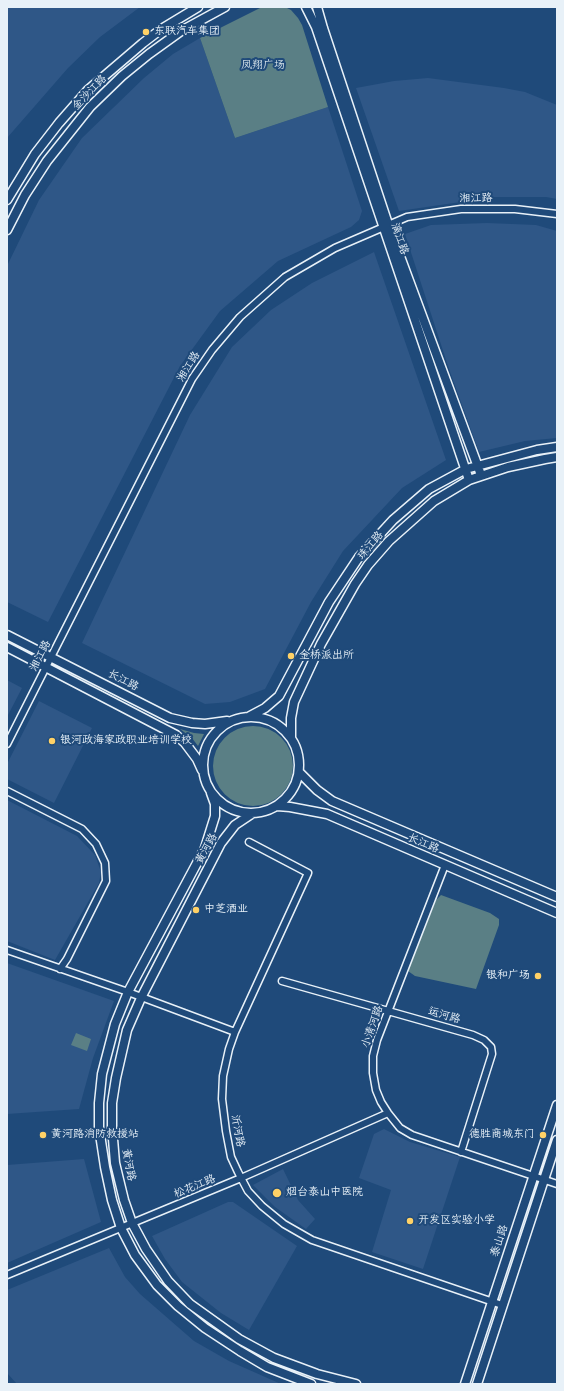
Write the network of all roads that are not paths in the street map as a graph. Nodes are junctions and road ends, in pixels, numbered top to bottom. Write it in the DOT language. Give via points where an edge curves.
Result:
graph roads {
  1 [pos="198,7"];
  2 [pos="225,7"];
  3 [pos="306,7"];
  4 [pos="317,7"];
  5 [pos="7,200"];
  6 [pos="557,214"];
  7 [pos="386,225"];
  8 [pos="7,230"];
  9 [pos="557,447"];
  10 [pos="557,458"];
  11 [pos="477,466"];
  12 [pos="466,469"];
  13 [pos="481,475"];
  14 [pos="469,480"];
  15 [pos="7,635"];
  16 [pos="7,647"];
  17 [pos="52,658"];
  18 [pos="47,668"];
  19 [pos="250,716"];
  20 [pos="234,719"];
  21 [pos="291,738"];
  22 [pos="7,744"];
  23 [pos="299,772"];
  24 [pos="203,775"];
  25 [pos="7,791"];
  26 [pos="211,793"];
  27 [pos="277,806"];
  28 [pos="253,813"];
  29 [pos="249,842"];
  30 [pos="445,865"];
  31 [pos="557,897"];
  32 [pos="557,913"];
  33 [pos="7,950"];
  34 [pos="60,969"];
  35 [pos="282,981"];
  36 [pos="128,992"];
  37 [pos="141,998"];
  38 [pos="389,1011"];
  39 [pos="235,1032"];
  40 [pos="557,1105"];
  41 [pos="388,1113"];
  42 [pos="557,1140"];
  43 [pos="461,1152"];
  44 [pos="533,1176"];
  45 [pos="241,1178"];
  46 [pos="543,1180"];
  47 [pos="557,1184"];
  48 [pos="132,1223"];
  49 [pos="121,1228"];
  50 [pos="7,1275"];
  51 [pos="492,1302"];
  52 [pos="502,1304"];
  53 [pos="314,1373"];
  54 [pos="309,1384"];
  55 [pos="356,1384"];
  56 [pos="465,1384"];
  57 [pos="477,1384"];
  1 -- 5 [label="main road, 金沙江路" via="160,30 88,90 35,154"];
  2 -- 8 [label="main road, 金沙江路" via="181,31 149,54 90,107 47,161"];
  3 -- 7 [label="main road, 漓江路" via="316,27"];
  4 -- 7 [label="main road, 漓江路"];
  6 -- 7 [label="street, 湘江路" via="515,209 460,209 407,217"];
  7 -- 11 [label="main road, 漓江路"];
  7 -- 12 [label="main road, 漓江路"];
  7 -- 17 [label="street, 湘江路" via="335,248 285,277 240,317 212,350 192,379"];
  9 -- 11 [label="main road"];
  10 -- 13 [label="main road, 珠江路"];
  11 -- 12 [label="main road"];
  11 -- 13 [label="main road, 漓江路"];
  12 -- 14 [label="main road, 漓江路"];
  12 -- 19 [label="main road" via="429,488 393,520 359,557 329,602 279,696 266,708"];
  13 -- 14 [label="main road, 珠江路"];
  14 -- 21 [label="main road, 珠江路" via="434,501 401,530 368,565 334,621 294,702"];
  15 -- 17 [label="main road, 长江路"];
  16 -- 18 [label="main road, 长江路"];
  17 -- 18 [label="street, 湘江路"];
  17 -- 20 [label="main road, 长江路" via="170,718 205,724"];
  18 -- 22 [label="street, 湘江路"];
  18 -- 24 [label="main road, 长江路" via="176,735 197,759"];
  19 -- 20 [label="main road"];
  19 -- 21 [label="main road" via="276,723"];
  20 -- 24 [label="main road" via="216,731 206,745 202,764"];
  21 -- 23 [label="main road" via="299,755"];
  23 -- 27 [label="main road" via="294,788"];
  23 -- 31 [label="main road, 长江路" via="332,801"];
  24 -- 26 [label="main road"];
  25 -- 34 [label="street" via="82,829 96,844 105,863 106,881"];
  26 -- 28 [label="main road" via="231,809"];
  26 -- 36 [label="main road, 黄河路" via="215,804 215,816 205,848"];
  27 -- 28 [label="main road"];
  27 -- 30 [label="main road, 长江路" via="327,814"];
  28 -- 37 [label="main road, 黄河路" via="235,825 221,843"];
  29 -- 39 [label="street, 沂河路" via="308,874"];
  30 -- 32 [label="main road, 长江路"];
  30 -- 38 [label="street, 小清河路"];
  33 -- 34 [label="street"];
  34 -- 36 [label="street"];
  35 -- 38 [label="street, 运河路"];
  36 -- 37 [label="street"];
  36 -- 49 [label="main road, 黄河路" via="115,1024 102,1074 99,1103 99,1128 105,1167"];
  37 -- 39 [label="street"];
  37 -- 48 [label="main road, 黄河路" via="127,1030 112,1103 115,1163"];
  38 -- 41 [label="street, 小清河路" via="373,1056 376,1090"];
  38 -- 43 [label="street, 运河路" via="472,1035 484,1040 491,1047 490,1062"];
  39 -- 45 [label="street, 沂河路" via="223,1076 222,1099 231,1157"];
  40 -- 44 [label="main road, 泰山路"];
  41 -- 43 [label="street, 小清河路" via="400,1128 412,1135"];
  41 -- 45 [label="street, 松花江路"];
  42 -- 46 [label="main road, 泰山路"];
  43 -- 44 [label="street, 小清河路"];
  44 -- 46 [label="street, 小清河路"];
  44 -- 51 [label="main road, 泰山路"];
  45 -- 48 [label="street, 松花江路"];
  45 -- 51 [label="street, 沂河路" via="248,1191 262,1206 284,1224 312,1240"];
  46 -- 47 [label="street, 小清河路"];
  46 -- 52 [label="main road, 泰山路"];
  48 -- 49 [label="street, 松花江路"];
  48 -- 53 [label="main road, 黄河路" via="168,1281 190,1304 239,1340 274,1358"];
  49 -- 50 [label="street, 松花江路"];
  49 -- 54 [label="main road, 黄河路" via="135,1255 157,1285 178,1306 205,1328 267,1367"];
  51 -- 52 [label="street, 沂河路"];
  51 -- 56 [label="main road, 泰山路"];
  52 -- 57 [label="main road, 泰山路"];
  53 -- 54 [label="street"];
  53 -- 55 [label="main road, 黄河路"];
}
